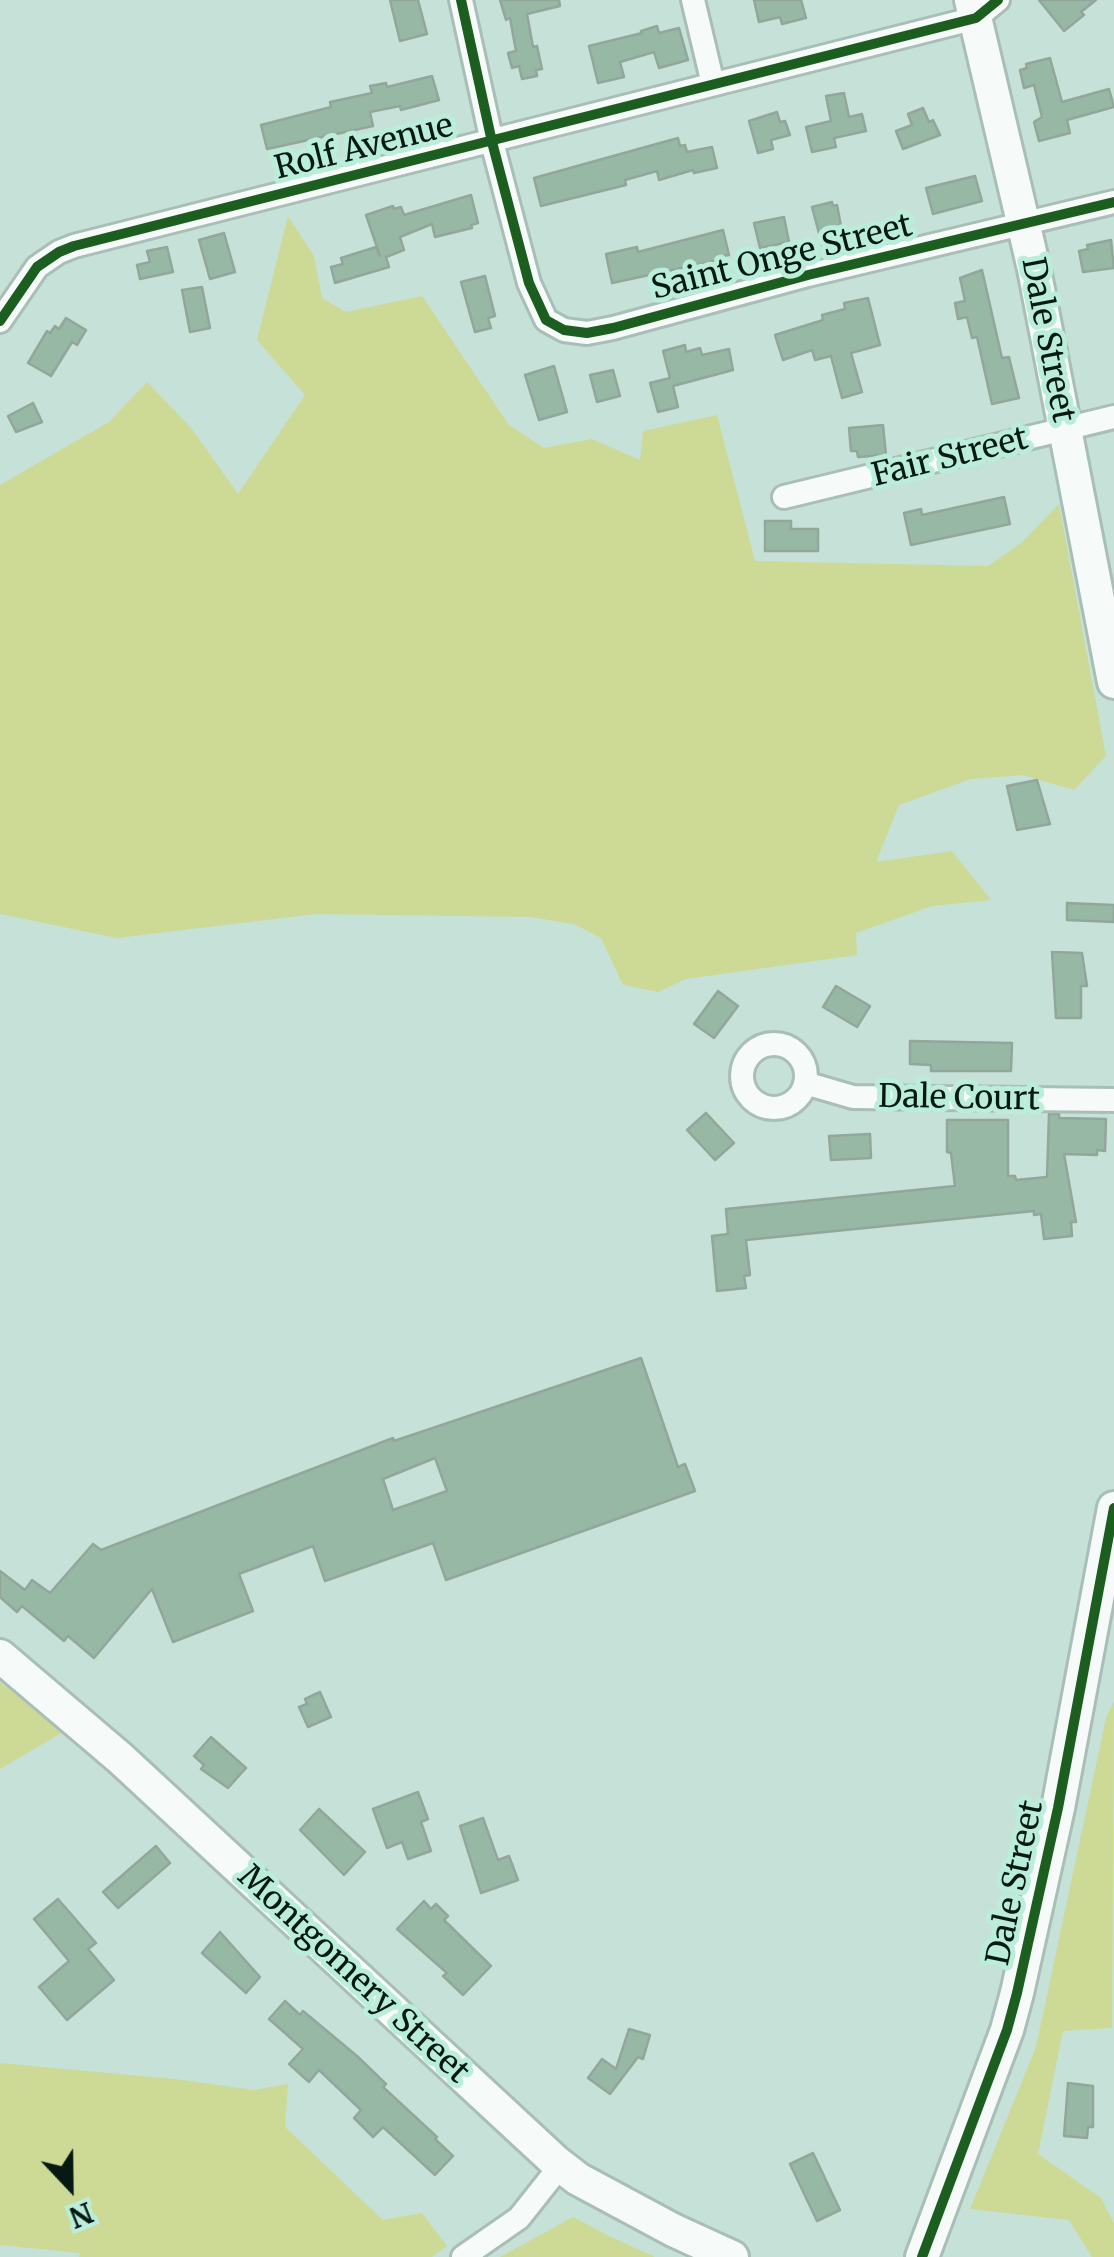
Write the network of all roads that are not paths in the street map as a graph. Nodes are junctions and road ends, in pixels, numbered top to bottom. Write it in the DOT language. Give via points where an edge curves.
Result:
graph roads {
  1 [pos="461,0"];
  2 [pos="693,0"];
  3 [pos="982,6"];
  4 [pos="712,84"];
  5 [pos="492,142"];
  6 [pos="1114,202"];
  7 [pos="1024,224"];
  8 [pos="0,321"];
  9 [pos="1114,417"];
  10 [pos="1065,430"];
  11 [pos="784,496"];
  12 [pos="1114,682"];
  13 [pos="805,1083"];
  14 [pos="1114,1100"];
  15 [pos="1114,1508"];
  16 [pos="1104,1627"];
  17 [pos="0,1656"];
  18 [pos="561,2166"];
  19 [pos="463,2257"];
  20 [pos="732,2257"];
  21 [pos="922,2257"];
  1 -- 5 [label="street"];
  2 -- 4 [label="street"];
  3 -- 4 [label="street, Rolf Avenue"];
  3 -- 7 [label="street, Dale Street"];
  4 -- 5 [label="street, Rolf Avenue"];
  5 -- 7 [label="street, Saint Onge Street" via="542,314 574,333"];
  5 -- 8 [label="street, Rolf Avenue" via="59,252 37,267"];
  6 -- 7 [label="street, Saint Onge Street"];
  7 -- 10 [label="street, Dale Street"];
  9 -- 10 [label="street, Fair Street"];
  10 -- 11 [label="street, Fair Street"];
  10 -- 12 [label="street, Dale Street"];
  13 -- 14 [label="street, Dale Court" via="853,1097"];
  15 -- 16 [label="street, Dale Street"];
  16 -- 21 [label="street, Dale Street" via="1017,1993"];
  17 -- 18 [label="street, Montgomery Street" via="120,1758"];
  18 -- 19 [label="street" via="519,2218"];
  18 -- 20 [label="street, Montgomery Street"];
}
